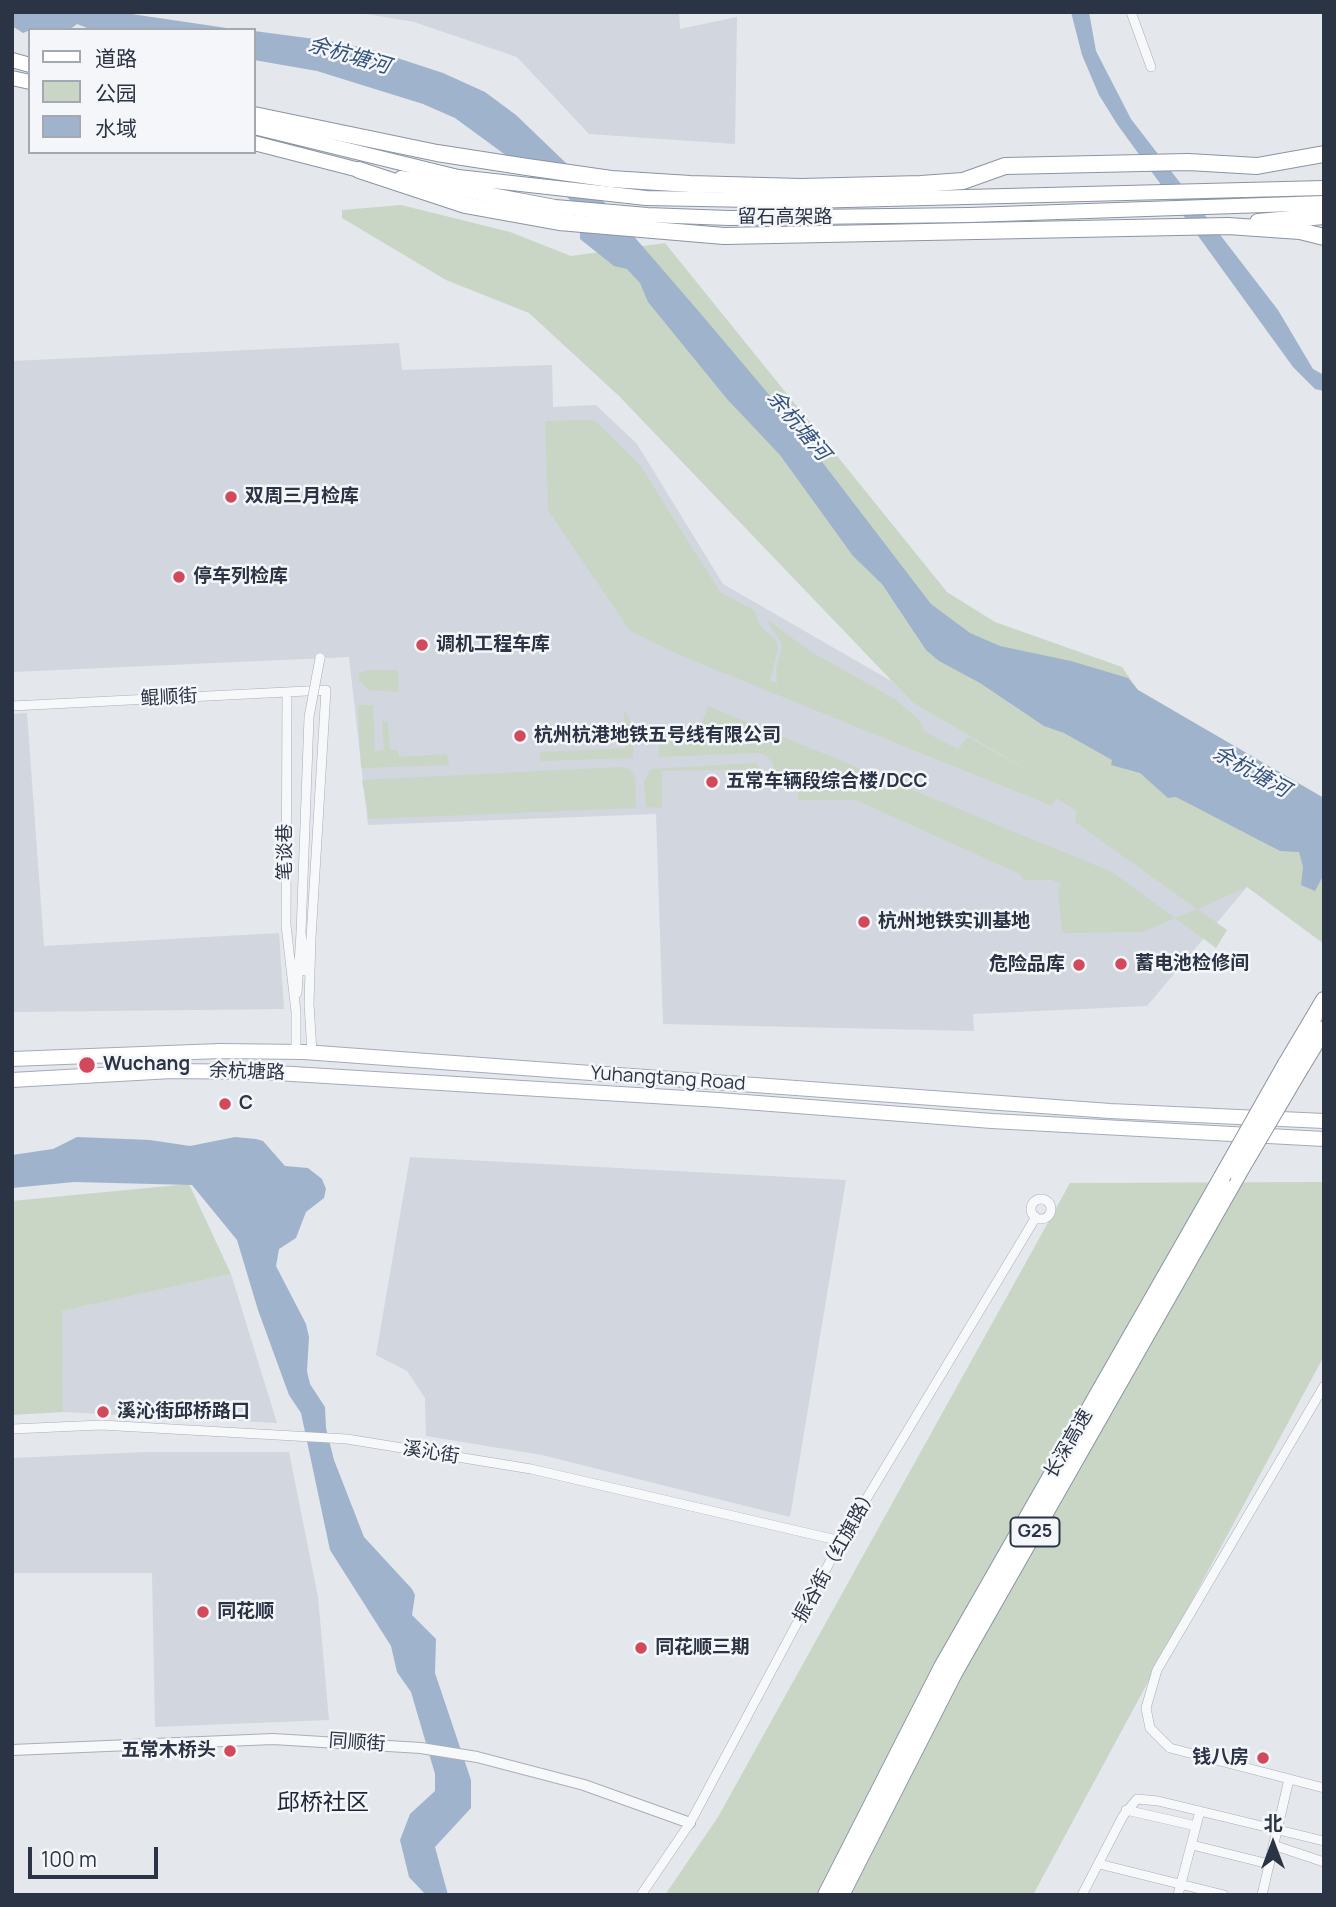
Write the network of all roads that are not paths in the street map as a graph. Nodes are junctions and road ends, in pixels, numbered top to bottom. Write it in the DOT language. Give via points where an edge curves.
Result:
graph roads {
  1 [pos="1130,12"];
  2 [pos="1151,67"];
  3 [pos="256,115"];
  4 [pos="256,127"];
  5 [pos="256,144"];
  6 [pos="1324,154"];
  7 [pos="1257,166"];
  8 [pos="1324,166"];
  9 [pos="359,170"];
  10 [pos="1324,188"];
  11 [pos="1324,203"];
  12 [pos="1324,216"];
  13 [pos="1228,226"];
  14 [pos="1324,237"];
  15 [pos="320,658"];
  16 [pos="326,690"];
  17 [pos="287,692"];
  18 [pos="12,706"];
  19 [pos="301,933"];
  20 [pos="1324,993"];
  21 [pos="1324,1000"];
  22 [pos="309,1004"];
  23 [pos="296,1012"];
  24 [pos="1324,1031"];
  25 [pos="1306,1044"];
  26 [pos="296,1051"];
  27 [pos="312,1052"];
  28 [pos="12,1059"];
  29 [pos="12,1080"];
  30 [pos="1324,1121"];
  31 [pos="1324,1139"];
  32 [pos="1230,1175"];
  33 [pos="1036,1217"];
  34 [pos="1324,1385"];
  35 [pos="12,1429"];
  36 [pos="841,1541"];
  37 [pos="12,1751"];
  38 [pos="1289,1779"];
  39 [pos="1324,1788"];
  40 [pos="1126,1810"];
  41 [pos="1200,1811"];
  42 [pos="691,1823"];
  43 [pos="1196,1826"];
  44 [pos="1277,1828"];
  45 [pos="1324,1841"];
  46 [pos="1192,1845"];
  47 [pos="1273,1845"];
  48 [pos="1324,1862"];
  49 [pos="1099,1864"];
  50 [pos="1269,1864"];
  51 [pos="1181,1884"];
  52 [pos="641,1895"];
  53 [pos="826,1895"];
  54 [pos="841,1895"];
  55 [pos="1082,1895"];
  56 [pos="1178,1895"];
  57 [pos="1224,1895"];
  58 [pos="1262,1895"];
  1 -- 2 [label="street"];
  3 -- 7 [label="highway" via="437,153 611,179 802,187 963,181 1005,166 1188,162"];
  4 -- 10 [label="main road, 留石高架路" via="458,177 646,198 807,201"];
  5 -- 9 [label="main road, 留石高架路"];
  6 -- 7 [label="highway"];
  7 -- 8 [label="highway"];
  9 -- 11 [label="main road, 留石高架路" via="555,207 647,215 830,218"];
  9 -- 13 [label="highway" via="465,205 559,222 724,236"];
  12 -- 13 [label="highway"];
  13 -- 14 [label="highway"];
  15 -- 19 [label="street, 笔谈巷, bridge" via="309,716"];
  16 -- 17 [label="street, 鲲顺街"];
  16 -- 22 [label="street, 笔谈巷"];
  17 -- 18 [label="street, 鲲顺街"];
  17 -- 23 [label="street, 笔谈巷" via="286,925"];
  19 -- 22 [label="street, 笔谈巷"];
  19 -- 23 [label="street, 笔谈巷"];
  20 -- 25 [label="highway"];
  21 -- 25 [label="highway, 长深高速 / G25"];
  22 -- 27 [label="street, 笔谈巷"];
  23 -- 26 [label="street, 笔谈巷"];
  24 -- 25 [label="highway, 长深高速 / G25"];
  25 -- 32 [label="highway, 长深高速 / G25, bridge"];
  26 -- 27 [label="main road, Yuhangtang Road"];
  26 -- 28 [label="main road, Yuhangtang Road"];
  27 -- 30 [label="main road, Yuhangtang Road" via="1110,1111"];
  29 -- 31 [label="main road, Yuhangtang Road" via="172,1071 260,1072"];
  32 -- 53 [label="highway, 长深高速 / G25" via="942,1667"];
  32 -- 54 [label="highway, 长深高速 / G25" via="954,1673"];
  33 -- 36 [label="street, 振谷街（红旗路）"];
  34 -- 38 [label="street" via="1157,1670 1146,1708 1150,1728 1170,1748"];
  35 -- 36 [label="street, 溪沁街" via="101,1425 333,1438 531,1469"];
  36 -- 42 [label="street, 振谷街（红旗路）"];
  37 -- 42 [label="street, 同顺街" via="274,1739 421,1748 477,1757 584,1785"];
  38 -- 39 [label="street"];
  38 -- 44 [label="street"];
  40 -- 41 [label="street" via="1137,1798 1146,1798"];
  40 -- 43 [label="street"];
  40 -- 49 [label="street"];
  41 -- 43 [label="street"];
  41 -- 44 [label="street"];
  42 -- 52 [label="street, 振谷街（红旗路）"];
  43 -- 46 [label="street"];
  44 -- 45 [label="street"];
  44 -- 47 [label="street"];
  46 -- 50 [label="street"];
  46 -- 51 [label="street"];
  47 -- 48 [label="street"];
  47 -- 50 [label="street"];
  49 -- 51 [label="street"];
  49 -- 55 [label="street"];
  50 -- 58 [label="street"];
  51 -- 56 [label="street"];
  51 -- 57 [label="street"];
}
